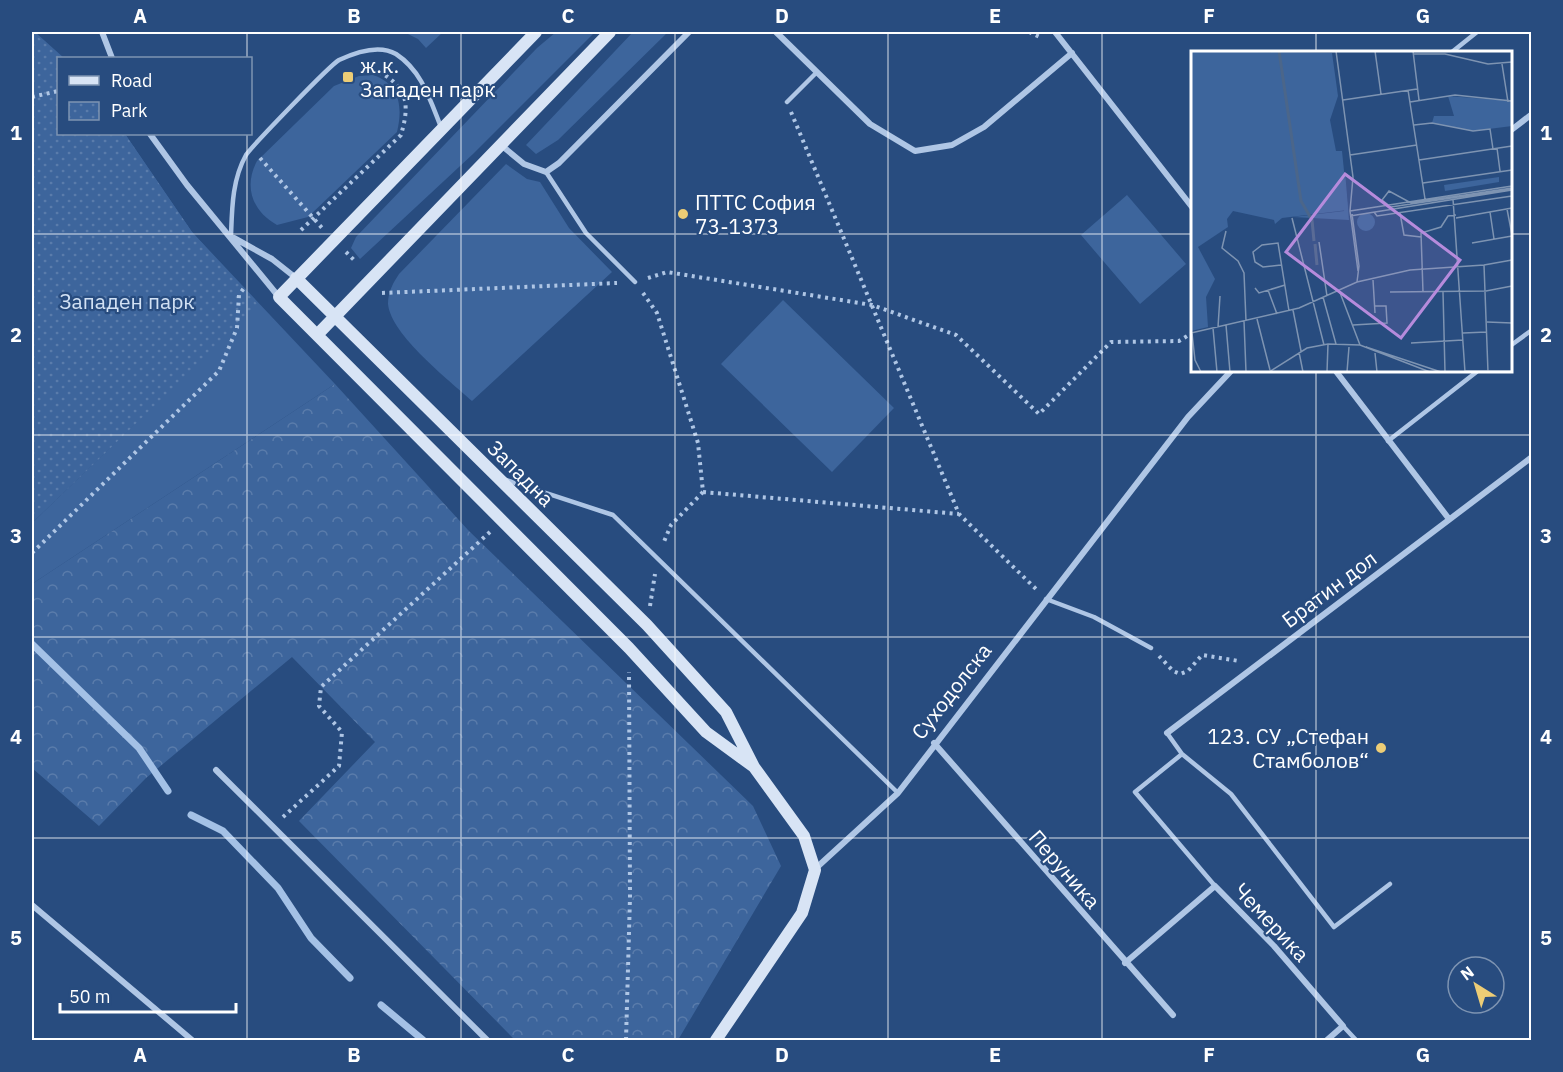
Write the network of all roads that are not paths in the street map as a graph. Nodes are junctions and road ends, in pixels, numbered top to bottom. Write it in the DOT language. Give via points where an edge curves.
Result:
graph roads {
  1 [pos="102,32"];
  2 [pos="536,32"];
  3 [pos="610,32"];
  4 [pos="689,32"];
  5 [pos="776,32"];
  6 [pos="1055,32"];
  7 [pos="1477,32"];
  8 [pos="1453,51"];
  9 [pos="1072,53"];
  10 [pos="112,57"];
  11 [pos="817,72"];
  12 [pos="786,102"];
  13 [pos="1532,114"];
  14 [pos="441,127"];
  15 [pos="1512,129"];
  16 [pos="151,135"];
  17 [pos="501,145"];
  18 [pos="546,172"];
  19 [pos="1191,206"];
  20 [pos="231,236"];
  21 [pos="296,278"];
  22 [pos="635,282"];
  23 [pos="279,297"];
  24 [pos="335,316"];
  25 [pos="1532,330"];
  26 [pos="317,335"];
  27 [pos="1512,345"];
  28 [pos="1230,372"];
  29 [pos="1336,372"];
  30 [pos="1476,372"];
  31 [pos="1388,441"];
  32 [pos="1532,457"];
  33 [pos="498,477"];
  34 [pos="1449,519"];
  35 [pos="1046,599"];
  36 [pos="1151,648"];
  37 [pos="1167,734"];
  38 [pos="934,743"];
  39 [pos="1182,754"];
  40 [pos="754,766"];
  41 [pos="216,770"];
  42 [pos="898,793"];
  43 [pos="815,870"];
  44 [pos="1390,884"];
  45 [pos="1215,886"];
  46 [pos="32,904"];
  47 [pos="1125,963"];
  48 [pos="1173,1015"];
  49 [pos="1343,1026"];
  50 [pos="192,1041"];
  51 [pos="487,1041"];
  52 [pos="716,1041"];
  53 [pos="1327,1041"];
  54 [pos="1356,1041"];
  1 -- 10 [label="street"];
  2 -- 14 [label="street"];
  3 -- 17 [label="street"];
  4 -- 18 [label="street"];
  5 -- 11 [label="street"];
  6 -- 9 [label="street"];
  7 -- 8 [label="lane"];
  9 -- 11 [label="street" via="984,127 952,145 915,151 870,124"];
  9 -- 19 [label="street"];
  11 -- 12 [label="lane"];
  13 -- 15 [label="street"];
  14 -- 20 [label="lane" via="415,70 394,53 367,49 337,61 247,154 232,199"];
  14 -- 21 [label="street"];
  16 -- 20 [label="street, Западна" via="187,186"];
  17 -- 18 [label="street" via="524,164"];
  17 -- 24 [label="street"];
  18 -- 22 [label="lane" via="586,233"];
  20 -- 21 [label="street, Западна" via="272,258"];
  20 -- 23 [label="street, Западна"];
  21 -- 23 [label="street"];
  21 -- 24 [label="street, Западна"];
  23 -- 26 [label="street, Западна"];
  24 -- 26 [label="street"];
  24 -- 33 [label="street, Западна"];
  25 -- 27 [label="lane"];
  26 -- 40 [label="street, Западна" via="628,648 706,732"];
  28 -- 35 [label="street, Суходолска" via="1188,417"];
  29 -- 31 [label="street"];
  30 -- 31 [label="lane"];
  31 -- 34 [label="street"];
  32 -- 34 [label="street, Братин дол"];
  33 -- 40 [label="street, Западна" via="647,625 726,712"];
  33 -- 42 [label="lane" via="613,515"];
  34 -- 37 [label="street, Братин дол"];
  35 -- 36 [label="lane" via="1095,617"];
  35 -- 38 [label="street, Суходолска"];
  37 -- 39 [label="lane, Братин дол"];
  38 -- 42 [label="street, Суходолска"];
  38 -- 47 [label="street, Перуника"];
  39 -- 44 [label="lane, Братин дол" via="1231,795 1334,927"];
  39 -- 45 [label="lane" via="1135,792"];
  40 -- 43 [label="street, Западна" via="804,836"];
  41 -- 51 [label="street"];
  42 -- 43 [label="street, Суходолска"];
  43 -- 52 [label="street, Суходолска" via="801,913"];
  45 -- 47 [label="street, Чемерика"];
  45 -- 49 [label="street, Чемерика" via="1274,946"];
  46 -- 50 [label="street"];
  47 -- 48 [label="street, Перуника"];
  49 -- 53 [label="street"];
  49 -- 54 [label="lane"];
}
